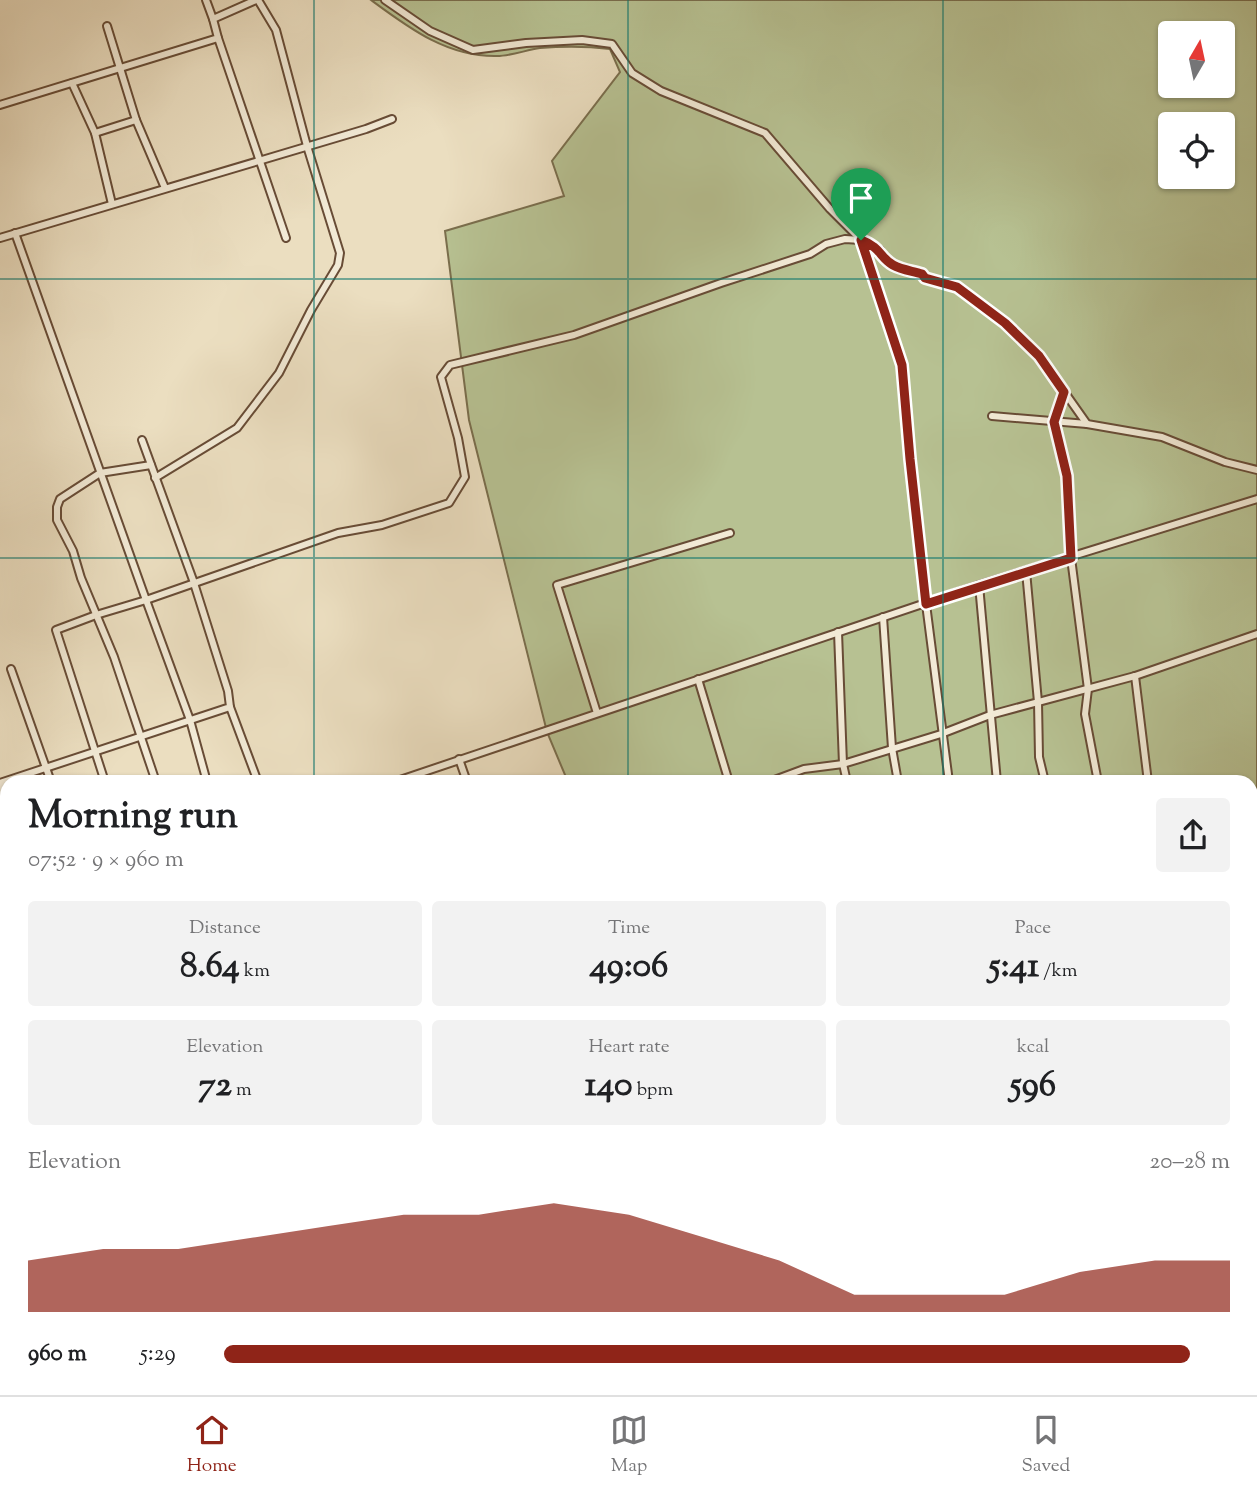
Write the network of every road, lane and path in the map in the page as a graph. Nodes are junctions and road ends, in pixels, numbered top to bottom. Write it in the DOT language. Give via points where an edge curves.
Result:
graph roads {
  1 [pos="206,0"];
  2 [pos="257,0"];
  3 [pos="385,0"];
  4 [pos="213,19"];
  5 [pos="107,26"];
  6 [pos="218,38"];
  7 [pos="120,68"];
  8 [pos="72,83"];
  9 [pos="0,105"];
  10 [pos="392,119"];
  11 [pos="136,120"];
  12 [pos="95,133"];
  13 [pos="307,146"];
  14 [pos="259,160"];
  15 [pos="165,188"];
  16 [pos="113,204"];
  17 [pos="15,233"];
  18 [pos="0,238"];
  19 [pos="286,238"];
  20 [pos="861,240"];
  21 [pos="1064,392"];
  22 [pos="992,416"];
  23 [pos="1054,422"];
  24 [pos="1087,424"];
  25 [pos="142,440"];
  26 [pos="151,465"];
  27 [pos="1257,470"];
  28 [pos="100,473"];
  29 [pos="156,478"];
  30 [pos="1257,499"];
  31 [pos="730,533"];
  32 [pos="1071,558"];
  33 [pos="1026,571"];
  34 [pos="195,585"];
  35 [pos="979,585"];
  36 [pos="146,600"];
  37 [pos="926,604"];
  38 [pos="96,615"];
  39 [pos="883,617"];
  40 [pos="838,632"];
  41 [pos="1257,634"];
  42 [pos="11,669"];
  43 [pos="1135,676"];
  44 [pos="698,679"];
  45 [pos="1088,689"];
  46 [pos="1038,702"];
  47 [pos="230,707"];
  48 [pos="597,713"];
  49 [pos="990,715"];
  50 [pos="190,720"];
  51 [pos="941,734"];
  52 [pos="142,736"];
  53 [pos="892,748"];
  54 [pos="96,751"];
  55 [pos="459,760"];
  56 [pos="843,764"];
  57 [pos="46,768"];
  58 [pos="415,774"];
  59 [pos="25,775"];
  60 [pos="48,775"];
  61 [pos="103,775"];
  62 [pos="154,775"];
  63 [pos="205,775"];
  64 [pos="255,775"];
  65 [pos="464,775"];
  66 [pos="727,775"];
  67 [pos="788,775"];
  68 [pos="845,775"];
  69 [pos="897,775"];
  70 [pos="948,775"];
  71 [pos="996,775"];
  72 [pos="1043,775"];
  73 [pos="1097,775"];
  74 [pos="1147,775"];
  1 -- 4 [label="street"];
  2 -- 4 [label="street"];
  2 -- 13 [label="street" via="276,30"];
  3 -- 20 [label="street" via="430,31 473,50 582,40 612,44 632,73 661,91 765,133"];
  4 -- 6 [label="street"];
  5 -- 7 [label="street"];
  6 -- 7 [label="street"];
  6 -- 14 [label="street"];
  7 -- 8 [label="street"];
  7 -- 11 [label="street"];
  8 -- 9 [label="street"];
  8 -- 12 [label="street"];
  10 -- 13 [label="street"];
  11 -- 12 [label="street"];
  11 -- 15 [label="street"];
  12 -- 16 [label="street"];
  13 -- 14 [label="street"];
  13 -- 29 [label="street" via="340,253 338,265 279,373 237,428"];
  14 -- 15 [label="street"];
  14 -- 19 [label="street"];
  15 -- 16 [label="street"];
  16 -- 17 [label="street"];
  17 -- 18 [label="street"];
  17 -- 28 [label="street"];
  20 -- 21 [label="street" via="880,250 895,266 957,287 1039,356"];
  20 -- 34 [label="street" via="826,244 810,254 574,335 450,365 441,377 465,477 449,503 382,525 338,533"];
  20 -- 37 [label="street" via="902,365"];
  21 -- 23 [label="street"];
  21 -- 24 [label="street"];
  22 -- 23 [label="street"];
  23 -- 24 [label="street"];
  23 -- 32 [label="street" via="1067,476"];
  24 -- 27 [label="street" via="1162,437"];
  25 -- 26 [label="street"];
  26 -- 28 [label="street"];
  26 -- 29 [label="street"];
  28 -- 36 [label="street"];
  28 -- 38 [label="street" via="72,489 57,507 57,520"];
  29 -- 34 [label="street"];
  30 -- 32 [label="street"];
  31 -- 48 [label="street" via="557,585"];
  32 -- 33 [label="street"];
  32 -- 45 [label="street"];
  33 -- 35 [label="street"];
  33 -- 46 [label="street"];
  34 -- 36 [label="street"];
  34 -- 47 [label="street"];
  35 -- 37 [label="street"];
  35 -- 49 [label="street"];
  36 -- 38 [label="street"];
  36 -- 50 [label="street"];
  37 -- 39 [label="street"];
  37 -- 51 [label="street"];
  38 -- 52 [label="street"];
  38 -- 54 [label="street" via="56,630"];
  39 -- 40 [label="street"];
  39 -- 53 [label="street"];
  40 -- 44 [label="street"];
  40 -- 56 [label="street"];
  41 -- 43 [label="street"];
  42 -- 57 [label="street"];
  43 -- 45 [label="street"];
  43 -- 74 [label="street"];
  44 -- 48 [label="street"];
  44 -- 66 [label="street"];
  45 -- 46 [label="street"];
  45 -- 73 [label="street" via="1085,714"];
  46 -- 49 [label="street"];
  46 -- 72 [label="street"];
  47 -- 50 [label="street"];
  47 -- 64 [label="street"];
  48 -- 55 [label="street"];
  49 -- 51 [label="street"];
  49 -- 71 [label="street"];
  50 -- 52 [label="street"];
  50 -- 63 [label="street"];
  51 -- 53 [label="street"];
  51 -- 70 [label="street"];
  52 -- 54 [label="street"];
  52 -- 62 [label="street"];
  53 -- 56 [label="street"];
  53 -- 69 [label="street"];
  54 -- 57 [label="street"];
  54 -- 61 [label="street"];
  55 -- 58 [label="street"];
  55 -- 65 [label="street"];
  56 -- 67 [label="street"];
  56 -- 68 [label="street"];
  57 -- 59 [label="street"];
  57 -- 60 [label="street"];
}
